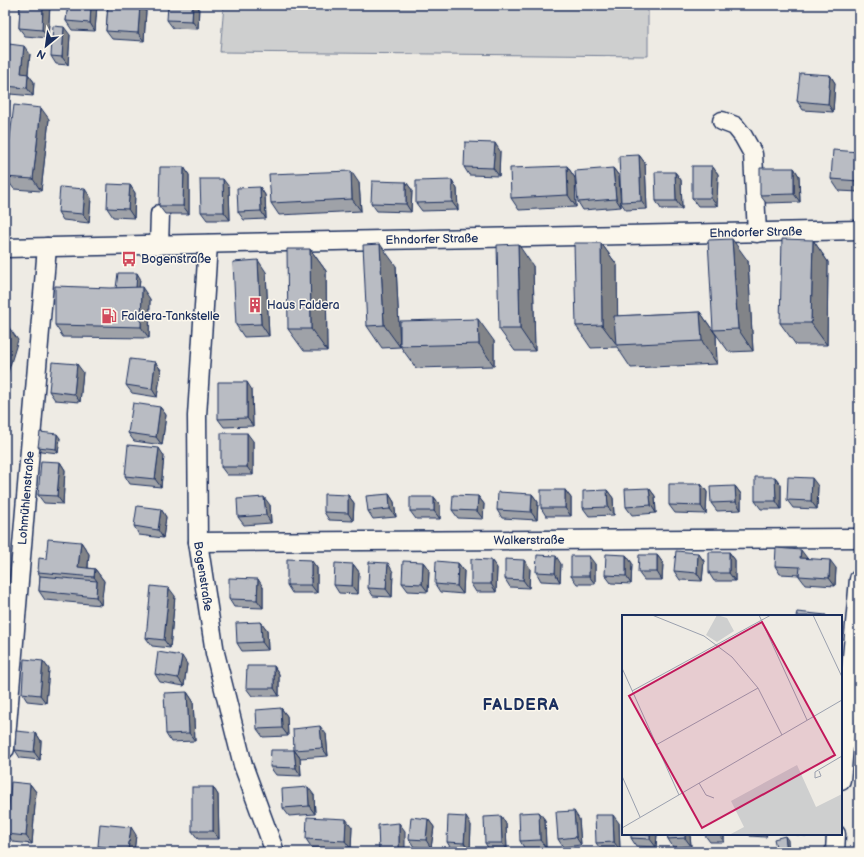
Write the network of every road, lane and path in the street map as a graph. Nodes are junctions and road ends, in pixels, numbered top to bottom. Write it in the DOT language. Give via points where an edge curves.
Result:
graph roads {
  1 [pos="722,121"];
  2 [pos="160,214"];
  3 [pos="859,230"];
  4 [pos="757,233"];
  5 [pos="208,244"];
  6 [pos="159,245"];
  7 [pos="47,247"];
  8 [pos="5,248"];
  9 [pos="859,538"];
  10 [pos="198,542"];
  11 [pos="859,579"];
  12 [pos="5,749"];
  13 [pos="842,769"];
  14 [pos="836,835"];
  15 [pos="275,852"];
  16 [pos="835,852"];
  1 -- 4 [label="street" via="734,126 753,154"];
  2 -- 6 [label="street"];
  3 -- 4 [label="street, Ehndorfer Straße"];
  4 -- 5 [label="street, Ehndorfer Straße"];
  5 -- 6 [label="street, Ehndorfer Straße"];
  5 -- 10 [label="street, Bogenstraße" via="197,416"];
  6 -- 7 [label="street, Ehndorfer Straße"];
  7 -- 8 [label="street, Ehndorfer Straße"];
  7 -- 12 [label="street, Lohmühlenstraße"];
  9 -- 10 [label="street, Walkerstraße"];
  10 -- 15 [label="street, Bogenstraße" via="215,652 243,765"];
  11 -- 13 [label="street"];
  14 -- 16 [label="street"];
}
